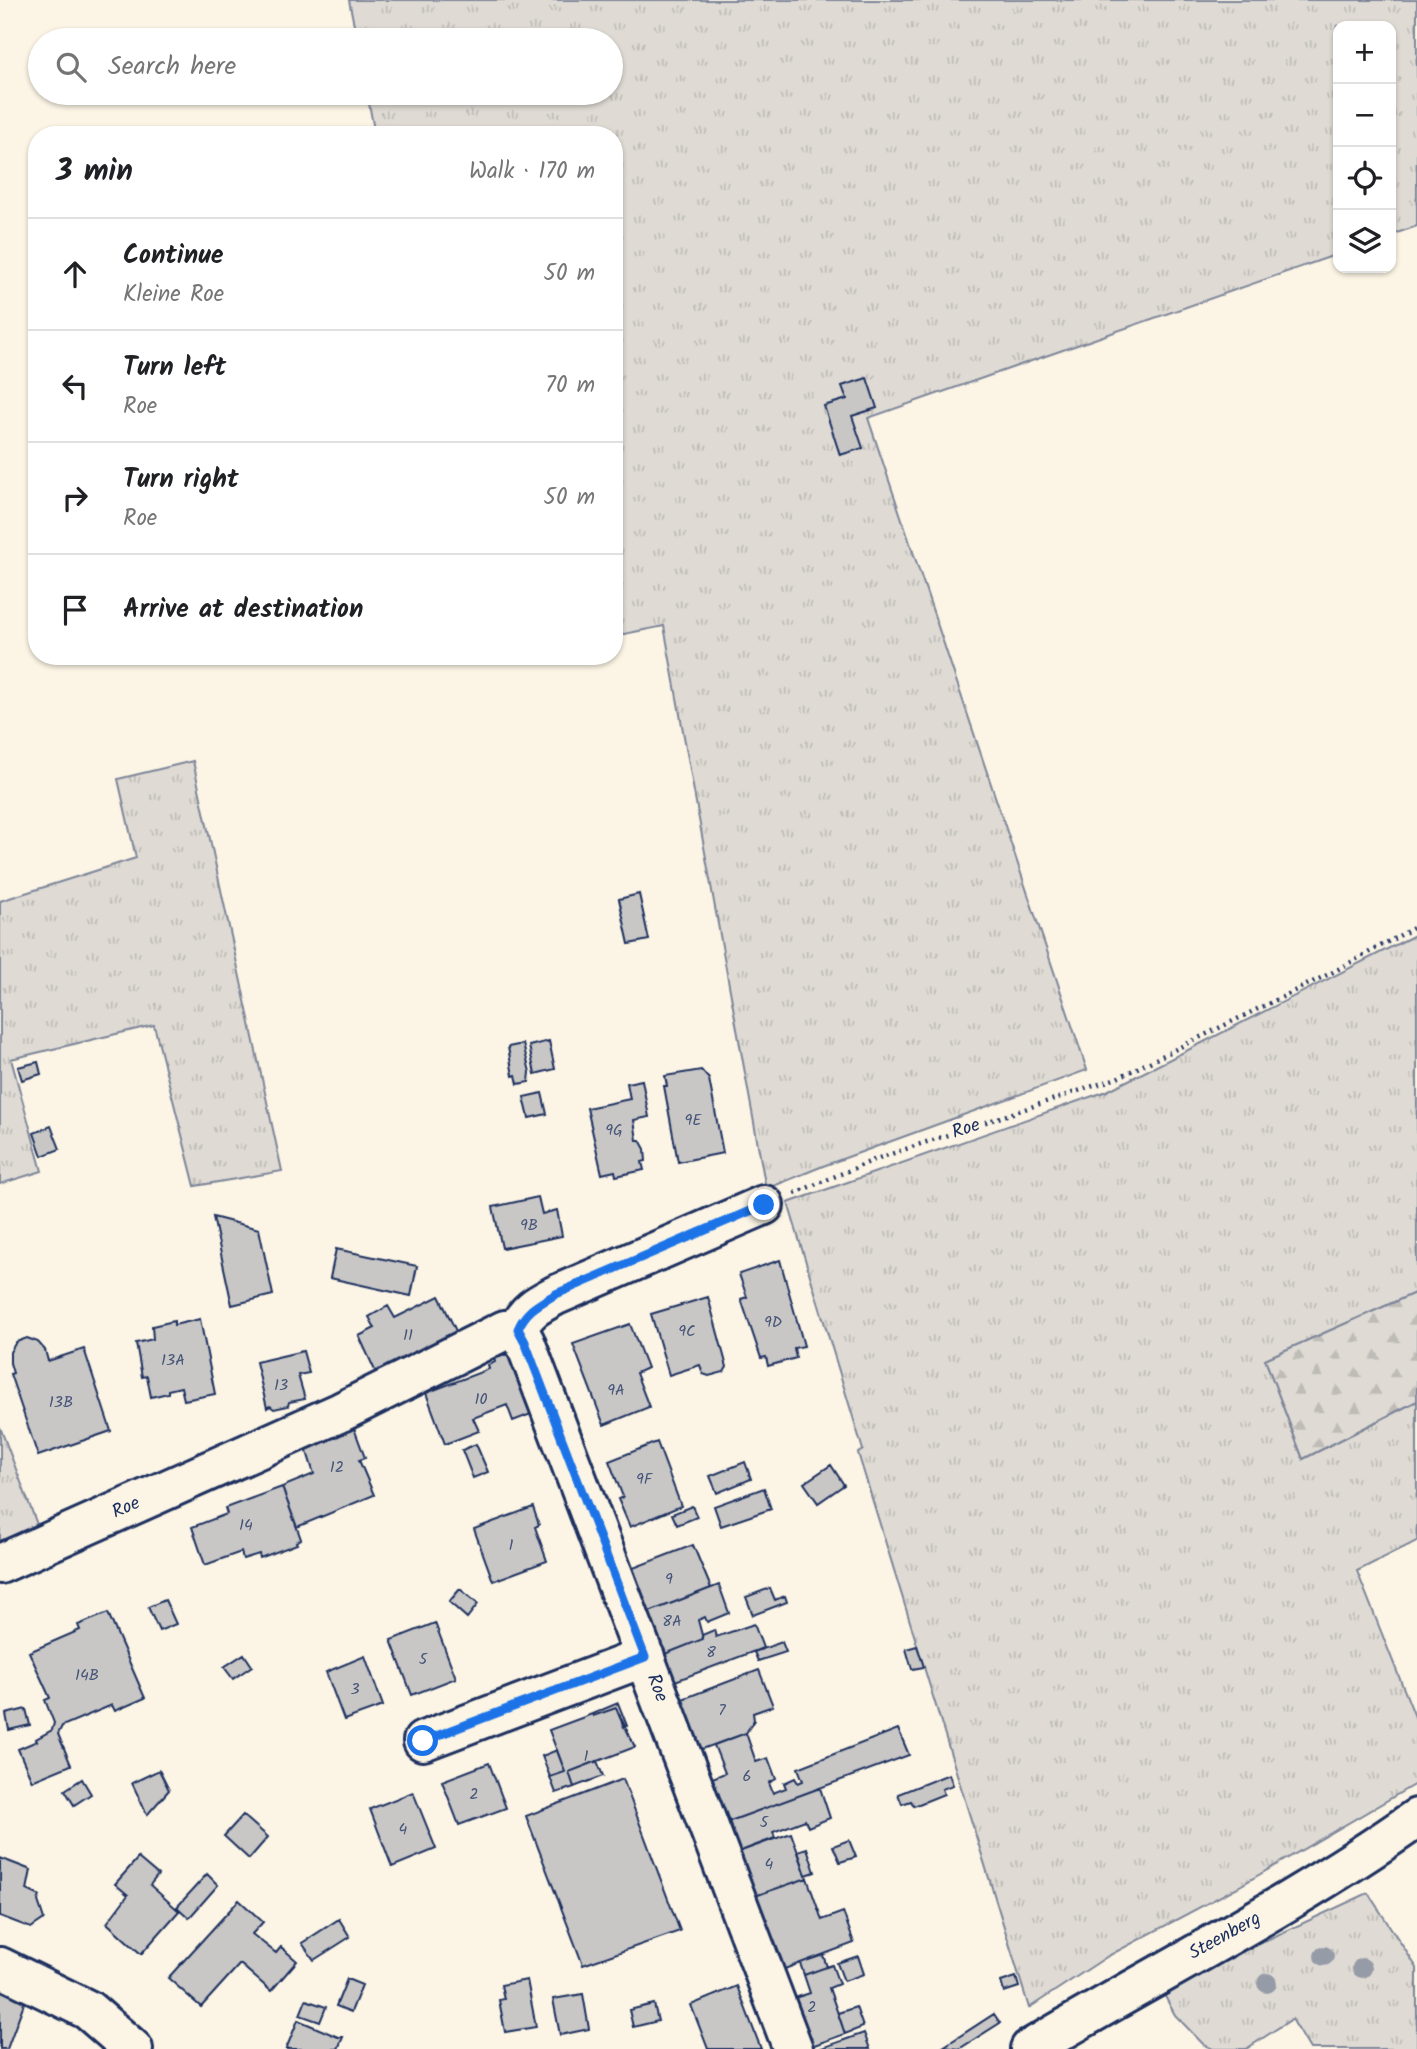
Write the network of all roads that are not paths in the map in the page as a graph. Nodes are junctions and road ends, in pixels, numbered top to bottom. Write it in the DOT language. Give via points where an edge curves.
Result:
graph roads {
  1 [pos="764,1205"];
  2 [pos="518,1329"];
  3 [pos="0,1564"];
  4 [pos="645,1657"];
  5 [pos="423,1741"];
  6 [pos="1417,1818"];
  7 [pos="0,1966"];
  8 [pos="133,2049"];
  9 [pos="793,2049"];
  10 [pos="1030,2049"];
  1 -- 2 [label="street" via="546,1300 524,1315"];
  2 -- 3 [label="street, Roe" via="505,1330 341,1412"];
  2 -- 4 [label="street, Roe"];
  4 -- 5 [label="street"];
  4 -- 9 [label="street, Roe"];
  6 -- 10 [label="street, Steenberg" via="1298,1895"];
  7 -- 8 [label="street" via="88,2010"];
}
